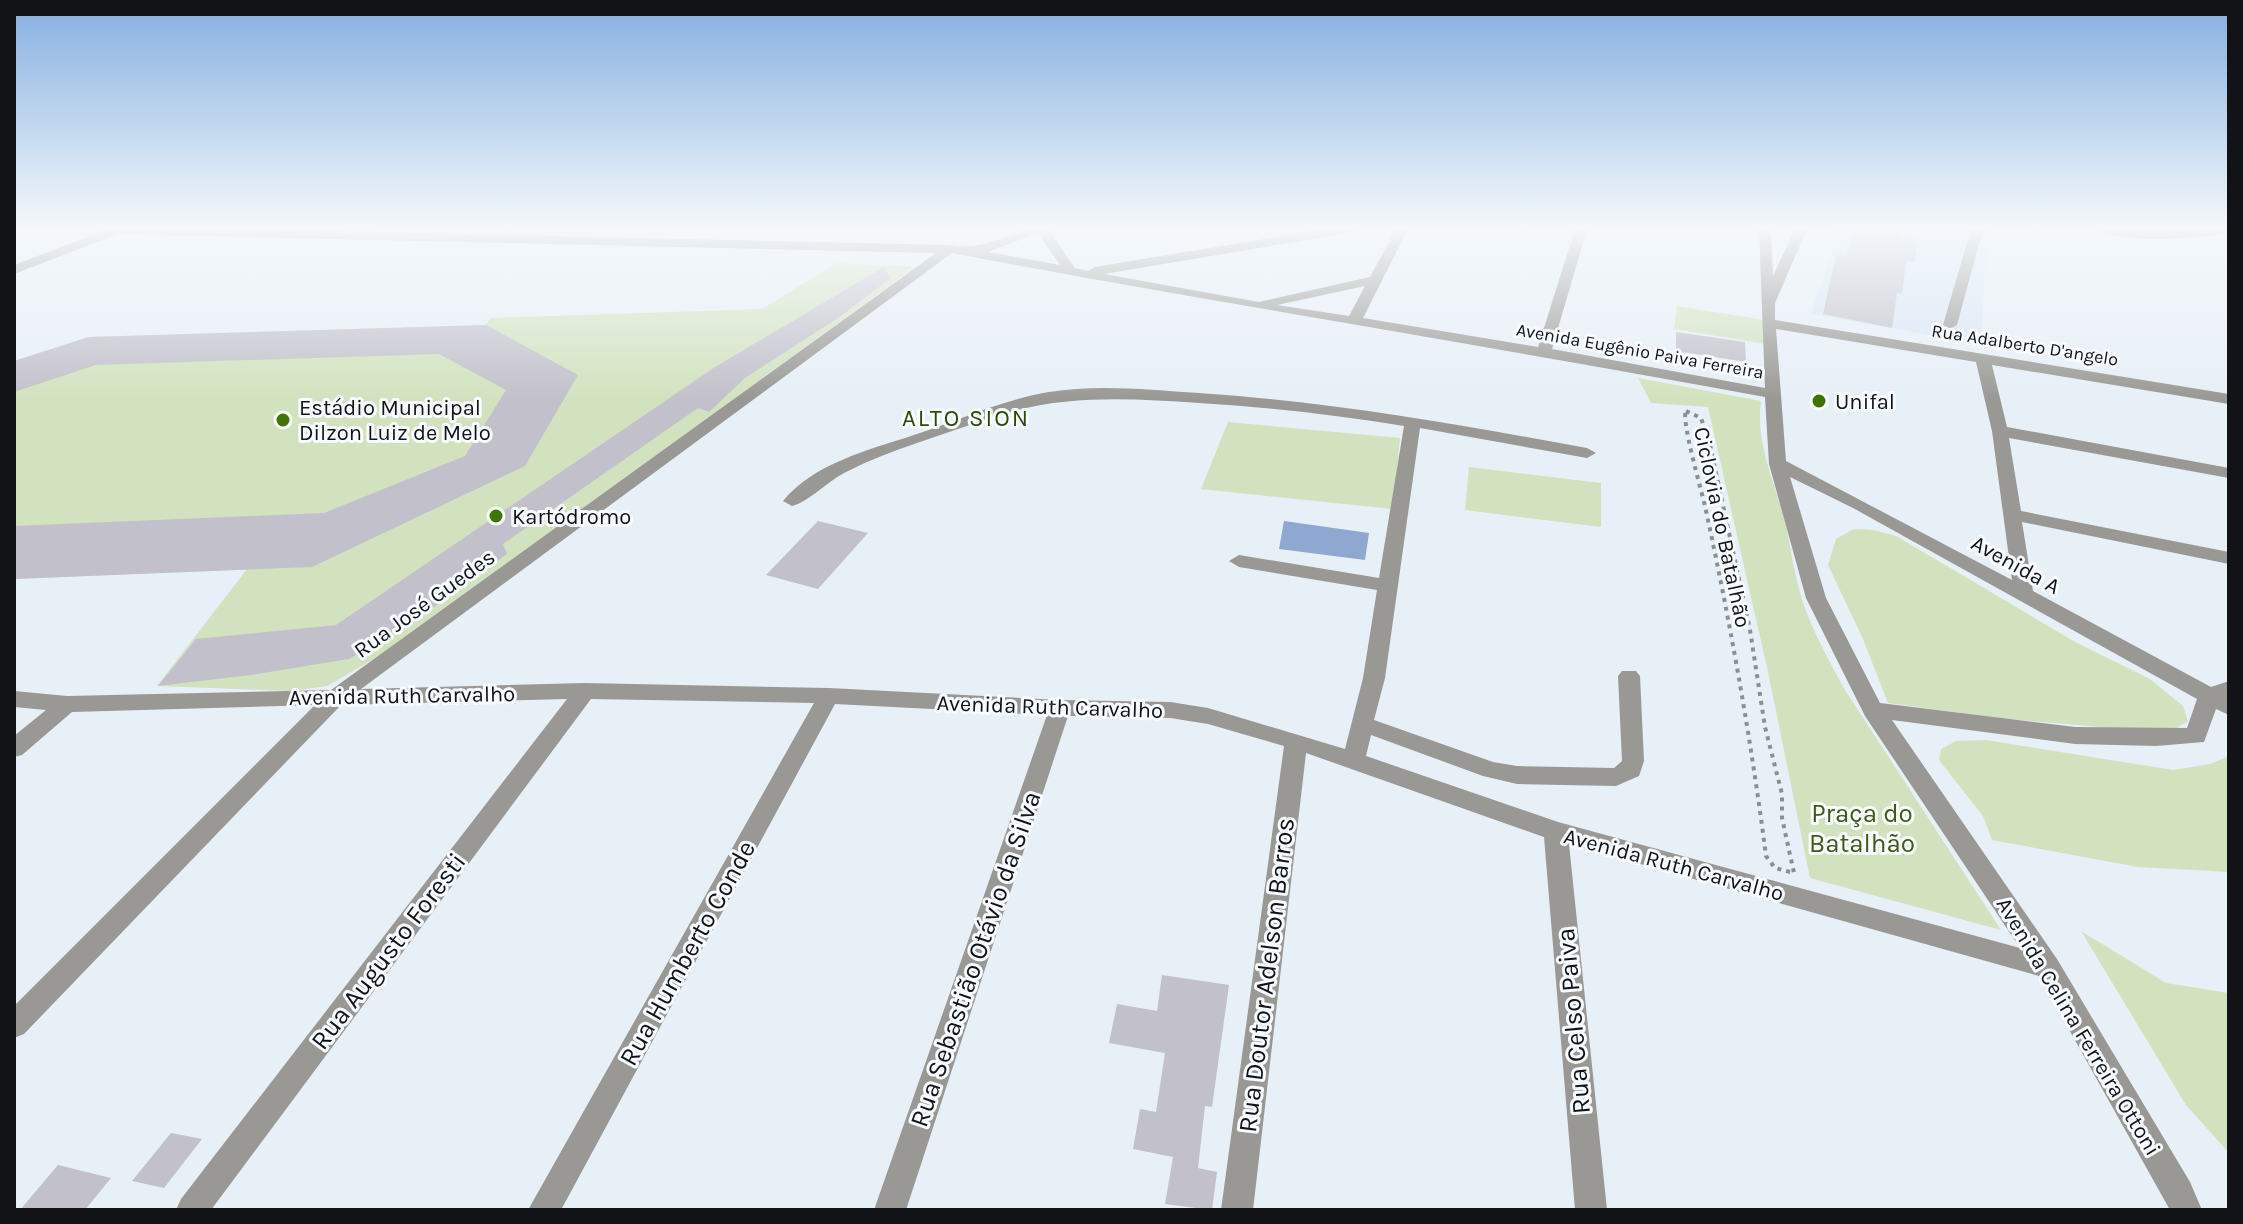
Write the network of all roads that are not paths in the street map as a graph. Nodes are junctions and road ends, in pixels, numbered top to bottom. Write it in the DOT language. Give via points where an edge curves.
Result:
graph roads {
  1 [pos="899,286"];
  2 [pos="1148,286"];
  3 [pos="1344,286"];
  4 [pos="1371,286"];
  5 [pos="1564,286"];
  6 [pos="1767,286"];
  7 [pos="1776,286"];
  8 [pos="1961,286"];
  9 [pos="1768,303"];
  10 [pos="1252,305"];
  11 [pos="1354,321"];
  12 [pos="1768,323"];
  13 [pos="1950,325"];
  14 [pos="1544,352"];
  15 [pos="1983,358"];
  16 [pos="1773,394"];
  17 [pos="2229,399"];
  18 [pos="1413,420"];
  19 [pos="2000,431"];
  20 [pos="1587,453"];
  21 [pos="1778,464"];
  22 [pos="2229,473"];
  23 [pos="792,501"];
  24 [pos="2010,514"];
  25 [pos="2229,558"];
  26 [pos="1239,561"];
  27 [pos="1388,586"];
  28 [pos="2024,596"];
  29 [pos="1629,676"];
  30 [pos="585,691"];
  31 [pos="337,696"];
  32 [pos="829,696"];
  33 [pos="2222,698"];
  34 [pos="14,699"];
  35 [pos="67,704"];
  36 [pos="1060,708"];
  37 [pos="1873,710"];
  38 [pos="1363,724"];
  39 [pos="1296,741"];
  40 [pos="14,749"];
  41 [pos="1353,761"];
  42 [pos="1556,831"];
  43 [pos="2048,967"];
  44 [pos="14,1025"];
  45 [pos="192,1210"];
  46 [pos="544,1210"];
  47 [pos="890,1210"];
  48 [pos="1237,1210"];
  49 [pos="1591,1210"];
  50 [pos="2186,1210"];
  1 -- 31 [label="street, Rua José Guedes"];
  2 -- 10 [label="street, Avenida Eugênio Paiva Ferreira"];
  3 -- 10 [label="street"];
  4 -- 11 [label="street"];
  5 -- 14 [label="street"];
  6 -- 9 [label="street"];
  7 -- 9 [label="street, Avenida Celina Ferreira Ottoni"];
  8 -- 13 [label="street"];
  9 -- 12 [label="street, Avenida Celina Ferreira Ottoni"];
  10 -- 11 [label="street, Avenida Eugênio Paiva Ferreira"];
  11 -- 14 [label="street, Avenida Eugênio Paiva Ferreira"];
  12 -- 15 [label="street, Rua Adalberto D'angelo"];
  12 -- 16 [label="street, Avenida Celina Ferreira Ottoni"];
  14 -- 16 [label="street, Avenida Eugênio Paiva Ferreira"];
  15 -- 17 [label="street, Rua Adalberto D'angelo"];
  15 -- 19 [label="street"];
  16 -- 21 [label="street, Avenida Celina Ferreira Ottoni"];
  18 -- 20 [label="street"];
  18 -- 23 [label="street" via="1231,399 1100,393 1048,397 851,462 815,480"];
  18 -- 27 [label="street"];
  19 -- 22 [label="street"];
  19 -- 24 [label="street"];
  21 -- 28 [label="street, Avenida A"];
  21 -- 37 [label="street, Avenida Celina Ferreira Ottoni" via="1816,598"];
  24 -- 25 [label="street"];
  24 -- 28 [label="street"];
  26 -- 27 [label="street"];
  27 -- 38 [label="street"];
  28 -- 33 [label="street, Avenida A"];
  29 -- 38 [label="street" via="1633,761 1631,770 1616,777 1491,770"];
  30 -- 31 [label="street, Avenida Ruth Carvalho"];
  30 -- 32 [label="street, Avenida Ruth Carvalho"];
  30 -- 45 [label="street, Rua Augusto Foresti"];
  31 -- 35 [label="street, Avenida Ruth Carvalho"];
  31 -- 44 [label="street, Rua José Guedes"];
  32 -- 36 [label="street, Avenida Ruth Carvalho"];
  32 -- 46 [label="street, Rua Humberto Conde"];
  33 -- 37 [label="street" via="2196,736 2149,740"];
  34 -- 35 [label="street, Avenida Ruth Carvalho"];
  35 -- 40 [label="street"];
  36 -- 39 [label="street, Avenida Ruth Carvalho" via="1170,710"];
  36 -- 47 [label="street, Rua Sebastião Otávio da Silva"];
  37 -- 43 [label="street, Avenida Celina Ferreira Ottoni"];
  38 -- 41 [label="street"];
  39 -- 41 [label="street, Avenida Ruth Carvalho"];
  39 -- 48 [label="street, Rua Doutor Adelson Barros"];
  41 -- 42 [label="street, Avenida Ruth Carvalho"];
  42 -- 43 [label="street, Avenida Ruth Carvalho"];
  42 -- 49 [label="street, Rua Celso Paiva"];
  43 -- 50 [label="street, Avenida Celina Ferreira Ottoni"];
}
